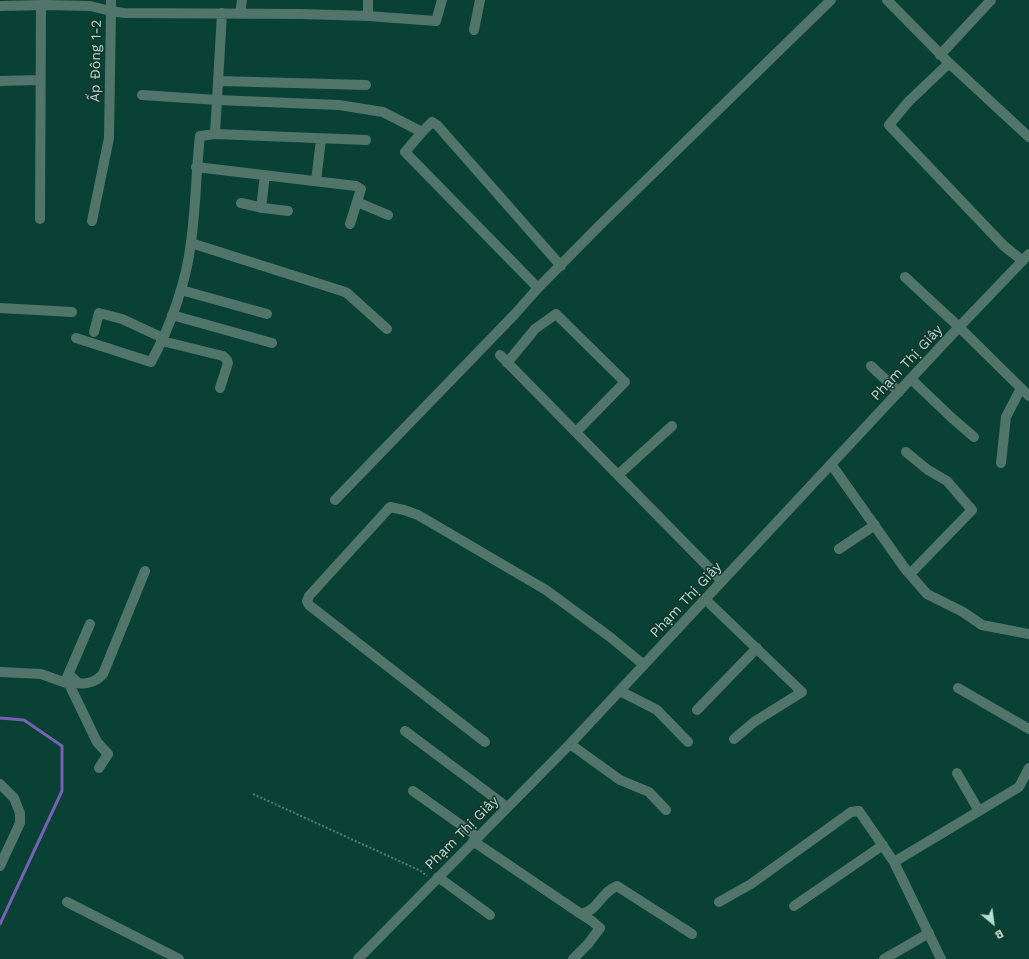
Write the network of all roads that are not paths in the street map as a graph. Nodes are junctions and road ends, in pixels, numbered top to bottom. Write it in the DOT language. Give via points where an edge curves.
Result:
graph roads {
  1 [pos="111,0"];
  2 [pos="242,0"];
  3 [pos="368,0"];
  4 [pos="442,0"];
  5 [pos="480,0"];
  6 [pos="831,0"];
  7 [pos="887,0"];
  8 [pos="991,0"];
  9 [pos="41,5"];
  10 [pos="0,6"];
  11 [pos="111,11"];
  12 [pos="222,13"];
  13 [pos="240,14"];
  14 [pos="368,16"];
  15 [pos="474,30"];
  16 [pos="940,55"];
  17 [pos="949,63"];
  18 [pos="40,80"];
  19 [pos="0,81"];
  20 [pos="219,81"];
  21 [pos="366,85"];
  22 [pos="142,95"];
  23 [pos="218,100"];
  24 [pos="422,132"];
  25 [pos="215,134"];
  26 [pos="1029,137"];
  27 [pos="321,139"];
  28 [pos="366,140"];
  29 [pos="196,167"];
  30 [pos="265,175"];
  31 [pos="316,181"];
  32 [pos="357,202"];
  33 [pos="242,203"];
  34 [pos="260,208"];
  35 [pos="288,211"];
  36 [pos="388,215"];
  37 [pos="40,219"];
  38 [pos="92,221"];
  39 [pos="350,224"];
  40 [pos="191,243"];
  41 [pos="1026,258"];
  42 [pos="561,266"];
  43 [pos="905,277"];
  44 [pos="538,288"];
  45 [pos="181,290"];
  46 [pos="0,308"];
  47 [pos="72,312"];
  48 [pos="267,314"];
  49 [pos="172,315"];
  50 [pos="960,327"];
  51 [pos="387,329"];
  52 [pos="94,332"];
  53 [pos="76,338"];
  54 [pos="163,340"];
  55 [pos="272,343"];
  56 [pos="870,366"];
  57 [pos="911,379"];
  58 [pos="220,388"];
  59 [pos="1021,388"];
  60 [pos="899,392"];
  61 [pos="1029,396"];
  62 [pos="672,426"];
  63 [pos="576,432"];
  64 [pos="974,437"];
  65 [pos="906,452"];
  66 [pos="1001,462"];
  67 [pos="831,464"];
  68 [pos="618,475"];
  69 [pos="335,500"];
  70 [pos="875,525"];
  71 [pos="839,549"];
  72 [pos="145,571"];
  73 [pos="910,574"];
  74 [pos="722,581"];
  75 [pos="705,599"];
  76 [pos="90,624"];
  77 [pos="1029,634"];
  78 [pos="757,648"];
  79 [pos="644,665"];
  80 [pos="0,672"];
  81 [pos="67,683"];
  82 [pos="958,688"];
  83 [pos="620,691"];
  84 [pos="697,710"];
  85 [pos="1029,729"];
  86 [pos="405,730"];
  87 [pos="734,740"];
  88 [pos="485,742"];
  89 [pos="688,742"];
  90 [pos="570,744"];
  91 [pos="99,768"];
  92 [pos="1029,768"];
  93 [pos="957,773"];
  94 [pos="0,784"];
  95 [pos="413,791"];
  96 [pos="507,808"];
  97 [pos="666,810"];
  98 [pos="978,811"];
  99 [pos="475,839"];
  100 [pos="883,845"];
  101 [pos="894,862"];
  102 [pos="0,866"];
  103 [pos="436,879"];
  104 [pos="67,902"];
  105 [pos="719,902"];
  106 [pos="794,906"];
  107 [pos="581,914"];
  108 [pos="490,915"];
  109 [pos="929,933"];
  110 [pos="692,934"];
  111 [pos="178,959"];
  112 [pos="358,959"];
  113 [pos="573,959"];
  114 [pos="884,959"];
  115 [pos="941,959"];
  1 -- 11 [label="street"];
  2 -- 13 [label="street"];
  3 -- 14 [label="street"];
  4 -- 14 [label="street" via="436,21"];
  5 -- 15 [label="street"];
  6 -- 42 [label="street"];
  7 -- 16 [label="street"];
  8 -- 16 [label="street"];
  9 -- 10 [label="street, Ấp Đông 1-2"];
  9 -- 11 [label="street, Ấp Đông 1-2" via="90,6"];
  9 -- 18 [label="street"];
  11 -- 12 [label="street"];
  11 -- 38 [label="street, Ấp Đông 1-2" via="109,138"];
  12 -- 13 [label="street"];
  12 -- 20 [label="street"];
  13 -- 14 [label="street"];
  16 -- 17 [label="street"];
  17 -- 26 [label="street"];
  17 -- 41 [label="street" via="909,101 889,125 1004,246"];
  18 -- 19 [label="street"];
  18 -- 37 [label="street"];
  20 -- 21 [label="street"];
  20 -- 23 [label="street"];
  22 -- 23 [label="street"];
  23 -- 24 [label="street" via="339,105 383,112"];
  23 -- 25 [label="street"];
  24 -- 42 [label="street" via="432,122 437,125"];
  24 -- 44 [label="street" via="405,152"];
  25 -- 27 [label="street"];
  25 -- 29 [label="street" via="200,136"];
  27 -- 28 [label="street"];
  27 -- 31 [label="street"];
  29 -- 30 [label="street"];
  29 -- 40 [label="street"];
  30 -- 31 [label="street"];
  30 -- 34 [label="street"];
  31 -- 32 [label="street" via="356,186 360,189"];
  32 -- 36 [label="street"];
  32 -- 39 [label="street"];
  33 -- 34 [label="street"];
  34 -- 35 [label="street"];
  40 -- 45 [label="street"];
  40 -- 51 [label="street" via="342,291"];
  41 -- 50 [label="street, Phạm Thị Giây"];
  42 -- 44 [label="street"];
  43 -- 50 [label="street"];
  44 -- 69 [label="street" via="514,316"];
  45 -- 48 [label="street"];
  45 -- 49 [label="street"];
  46 -- 47 [label="street"];
  49 -- 54 [label="street"];
  49 -- 55 [label="street"];
  50 -- 57 [label="street, Phạm Thị Giây"];
  50 -- 59 [label="street"];
  52 -- 54 [label="street" via="99,313 122,320"];
  53 -- 54 [label="street" via="151,362"];
  54 -- 58 [label="street" via="223,356 228,363"];
  56 -- 60 [label="street"];
  57 -- 60 [label="street, Phạm Thị Giây"];
  57 -- 64 [label="street"];
  59 -- 61 [label="street"];
  59 -- 66 [label="street" via="1006,417"];
  60 -- 67 [label="street, Phạm Thị Giây"];
  62 -- 68 [label="street"];
  63 -- 63 [label="street" via="504,359 556,314 625,382"];
  63 -- 68 [label="street"];
  65 -- 73 [label="street" via="947,482 972,510"];
  67 -- 70 [label="street"];
  67 -- 74 [label="street, Phạm Thị Giây"];
  68 -- 74 [label="street"];
  70 -- 71 [label="street"];
  70 -- 73 [label="street"];
  72 -- 81 [label="street" via="103,674 88,683 78,684 73,678"];
  73 -- 77 [label="street" via="927,594 982,625"];
  74 -- 75 [label="street, Phạm Thị Giây"];
  75 -- 78 [label="street"];
  75 -- 79 [label="street, Phạm Thị Giây"];
  76 -- 81 [label="street"];
  78 -- 84 [label="street"];
  78 -- 87 [label="street" via="802,692 754,722"];
  79 -- 83 [label="street, Phạm Thị Giây"];
  79 -- 88 [label="street" via="546,590 418,516 390,507 307,601"];
  80 -- 81 [label="street" via="41,674"];
  81 -- 91 [label="street" via="97,742 108,754"];
  82 -- 85 [label="street"];
  83 -- 89 [label="street" via="657,710"];
  83 -- 90 [label="street, Phạm Thị Giây"];
  86 -- 96 [label="street"];
  90 -- 96 [label="street, Phạm Thị Giây"];
  90 -- 97 [label="street" via="620,780 648,792"];
  92 -- 98 [label="street" via="1019,787"];
  93 -- 98 [label="street"];
  94 -- 102 [label="street" via="14,798 20,813 20,823"];
  95 -- 99 [label="street"];
  96 -- 99 [label="street, Phạm Thị Giây"];
  98 -- 101 [label="street"];
  99 -- 103 [label="street, Phạm Thị Giây"];
  99 -- 107 [label="street"];
  100 -- 101 [label="street"];
  100 -- 105 [label="street" via="859,811 851,812 752,884"];
  100 -- 106 [label="street"];
  101 -- 109 [label="street"];
  103 -- 108 [label="street"];
  103 -- 112 [label="street, Phạm Thị Giây"];
  104 -- 111 [label="street"];
  107 -- 110 [label="street" via="589,913 611,888 617,886"];
  107 -- 113 [label="street" via="600,928"];
  109 -- 114 [label="street"];
  109 -- 115 [label="street"];
}
